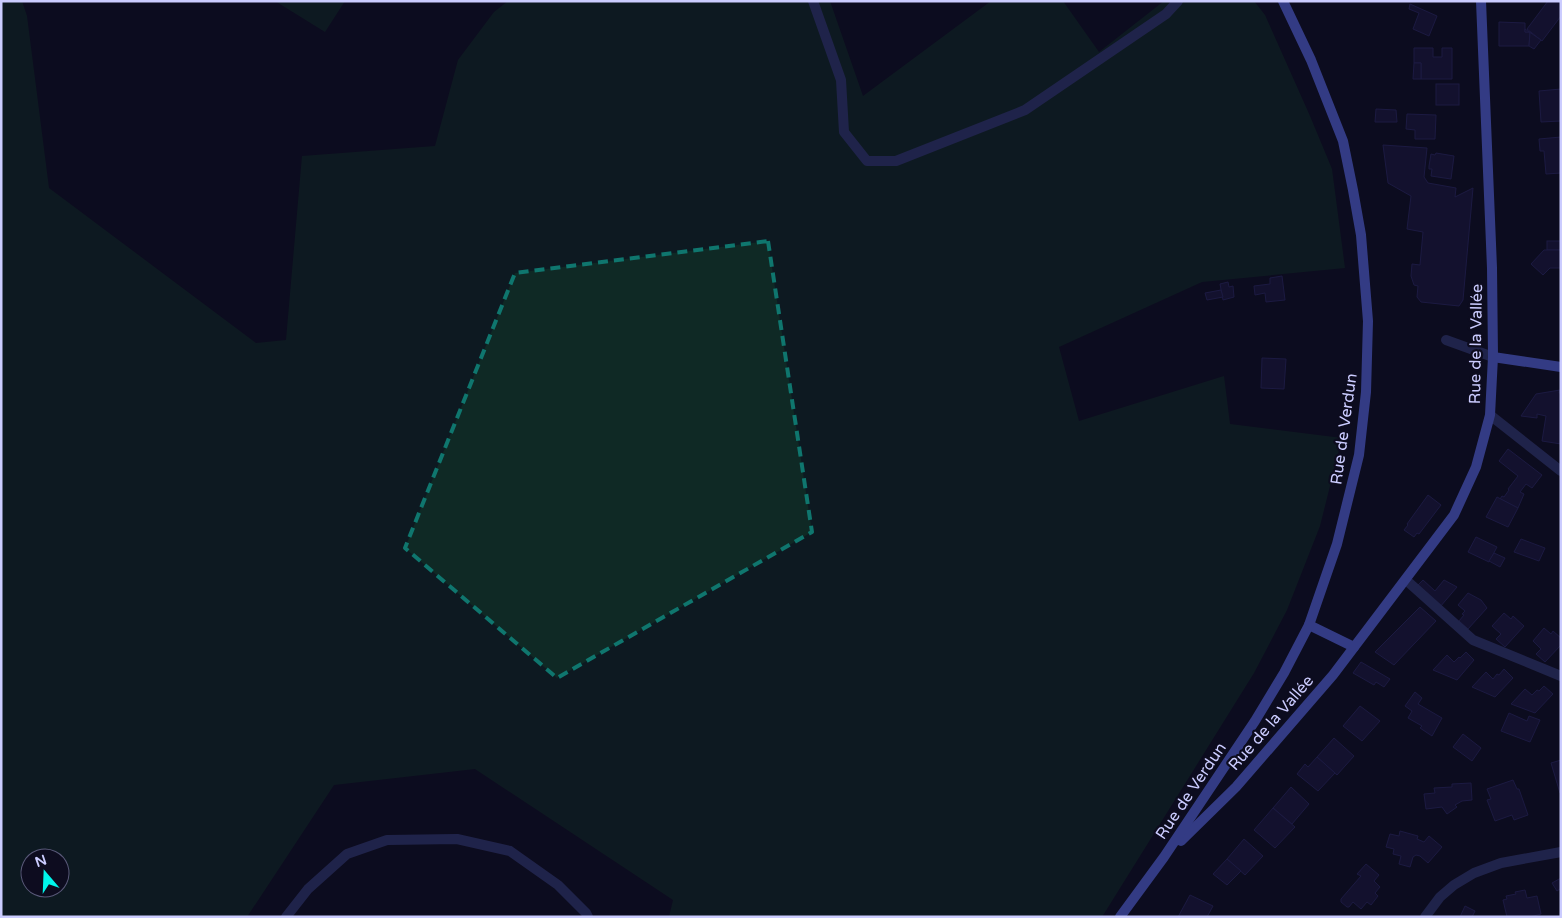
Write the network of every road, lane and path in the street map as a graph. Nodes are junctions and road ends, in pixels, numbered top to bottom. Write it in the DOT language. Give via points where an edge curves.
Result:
graph roads {
  1 [pos="813,1"];
  2 [pos="1178,1"];
  3 [pos="1283,1"];
  4 [pos="1481,1"];
  5 [pos="1446,340"];
  6 [pos="1493,358"];
  7 [pos="1561,368"];
  8 [pos="1490,415"];
  9 [pos="1561,471"];
  10 [pos="1406,580"];
  11 [pos="1309,625"];
  12 [pos="1354,647"];
  13 [pos="1561,676"];
  14 [pos="1561,852"];
  15 [pos="1164,857"];
  16 [pos="286,917"];
  17 [pos="588,917"];
  18 [pos="1120,917"];
  19 [pos="1425,917"];
  1 -- 2 [label="street" via="841,80 844,132 867,161 896,161 1025,110 1166,14"];
  3 -- 11 [label="street, Rue de Verdun" via="1311,60 1342,140 1361,235 1368,321 1366,392 1359,455 1337,544"];
  4 -- 6 [label="street, Rue de la Vallée"];
  5 -- 6 [label="street"];
  6 -- 7 [label="street"];
  6 -- 8 [label="street, Rue de la Vallée"];
  8 -- 9 [label="street"];
  8 -- 10 [label="street, Rue de la Vallée" via="1476,467 1454,515"];
  10 -- 12 [label="street, Rue de la Vallée"];
  10 -- 13 [label="street" via="1473,640"];
  11 -- 12 [label="street"];
  11 -- 15 [label="street, Rue de Verdun" via="1255,721"];
  12 -- 15 [label="street, Rue de la Vallée" via="1236,787"];
  14 -- 19 [label="street" via="1501,863 1474,873 1440,897"];
  15 -- 18 [label="street"];
  16 -- 17 [label="street" via="308,889 347,854 387,840 457,839 510,851 558,885"];
}
